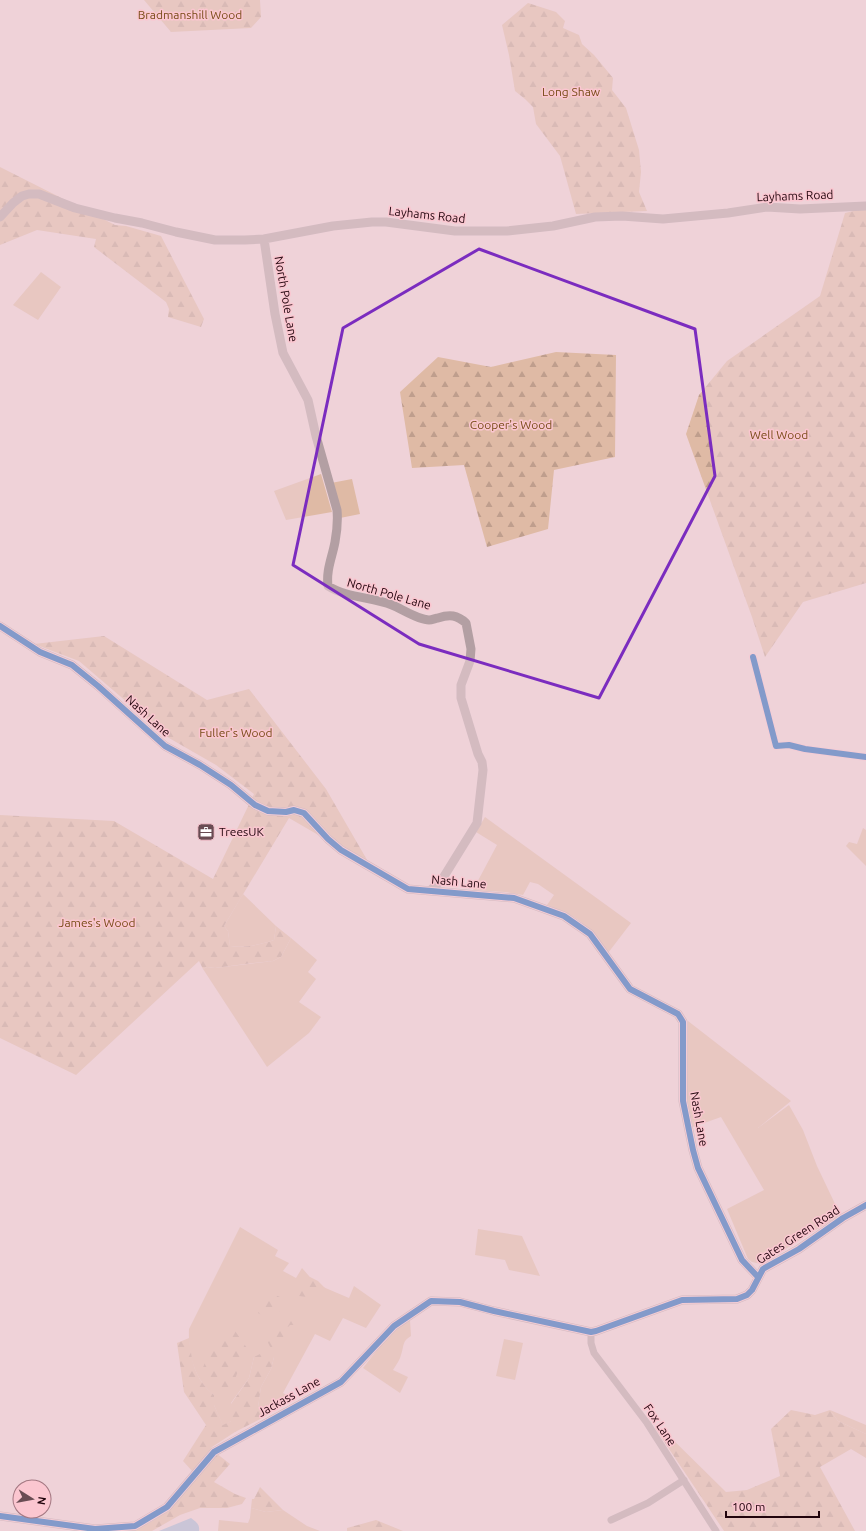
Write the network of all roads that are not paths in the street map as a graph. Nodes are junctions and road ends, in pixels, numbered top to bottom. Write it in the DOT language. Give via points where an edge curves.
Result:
graph roads {
  1 [pos="866,206"];
  2 [pos="0,217"];
  3 [pos="264,239"];
  4 [pos="0,626"];
  5 [pos="443,878"];
  6 [pos="430,891"];
  7 [pos="452,892"];
  8 [pos="866,1205"];
  9 [pos="758,1277"];
  10 [pos="591,1332"];
  11 [pos="684,1480"];
  12 [pos="0,1516"];
  13 [pos="611,1520"];
  14 [pos="716,1531"];
  1 -- 3 [label="street, Layhams Road" via="806,209 767,207 728,214 663,219 595,217 507,232 455,231 372,222 333,226"];
  2 -- 3 [label="street, Layhams Road" via="22,196 39,194 75,208 192,236 221,240"];
  3 -- 5 [label="street, North Pole Lane" via="282,353 308,400 338,510 335,541 326,575 328,586 336,591 392,605 429,620 453,615 466,623 471,649 470,661 461,685 461,698 483,770 477,824"];
  4 -- 6 [label="street, Nash Lane" via="40,652 72,665 164,746 231,785 255,805 268,811 294,810 304,813 341,850 408,889"];
  5 -- 6 [label="street, North Pole Lane"];
  5 -- 7 [label="street"];
  6 -- 7 [label="street, Nash Lane"];
  7 -- 9 [label="street, Nash Lane" via="514,898 564,916 590,934 630,989 678,1014 683,1022 683,1101 698,1168 742,1260"];
  8 -- 9 [label="street, Gates Green Road" via="799,1249 763,1269"];
  9 -- 10 [label="street, Gates Green Road" via="752,1290 737,1299 682,1300"];
  10 -- 11 [label="street, Fox Lane" via="594,1353 647,1423"];
  10 -- 12 [label="street, Jackass Lane" via="460,1302 431,1301 394,1326 341,1382 214,1452 167,1507 135,1526 95,1529"];
  11 -- 13 [label="street" via="648,1503"];
  11 -- 14 [label="street, Fox Lane"];
}
